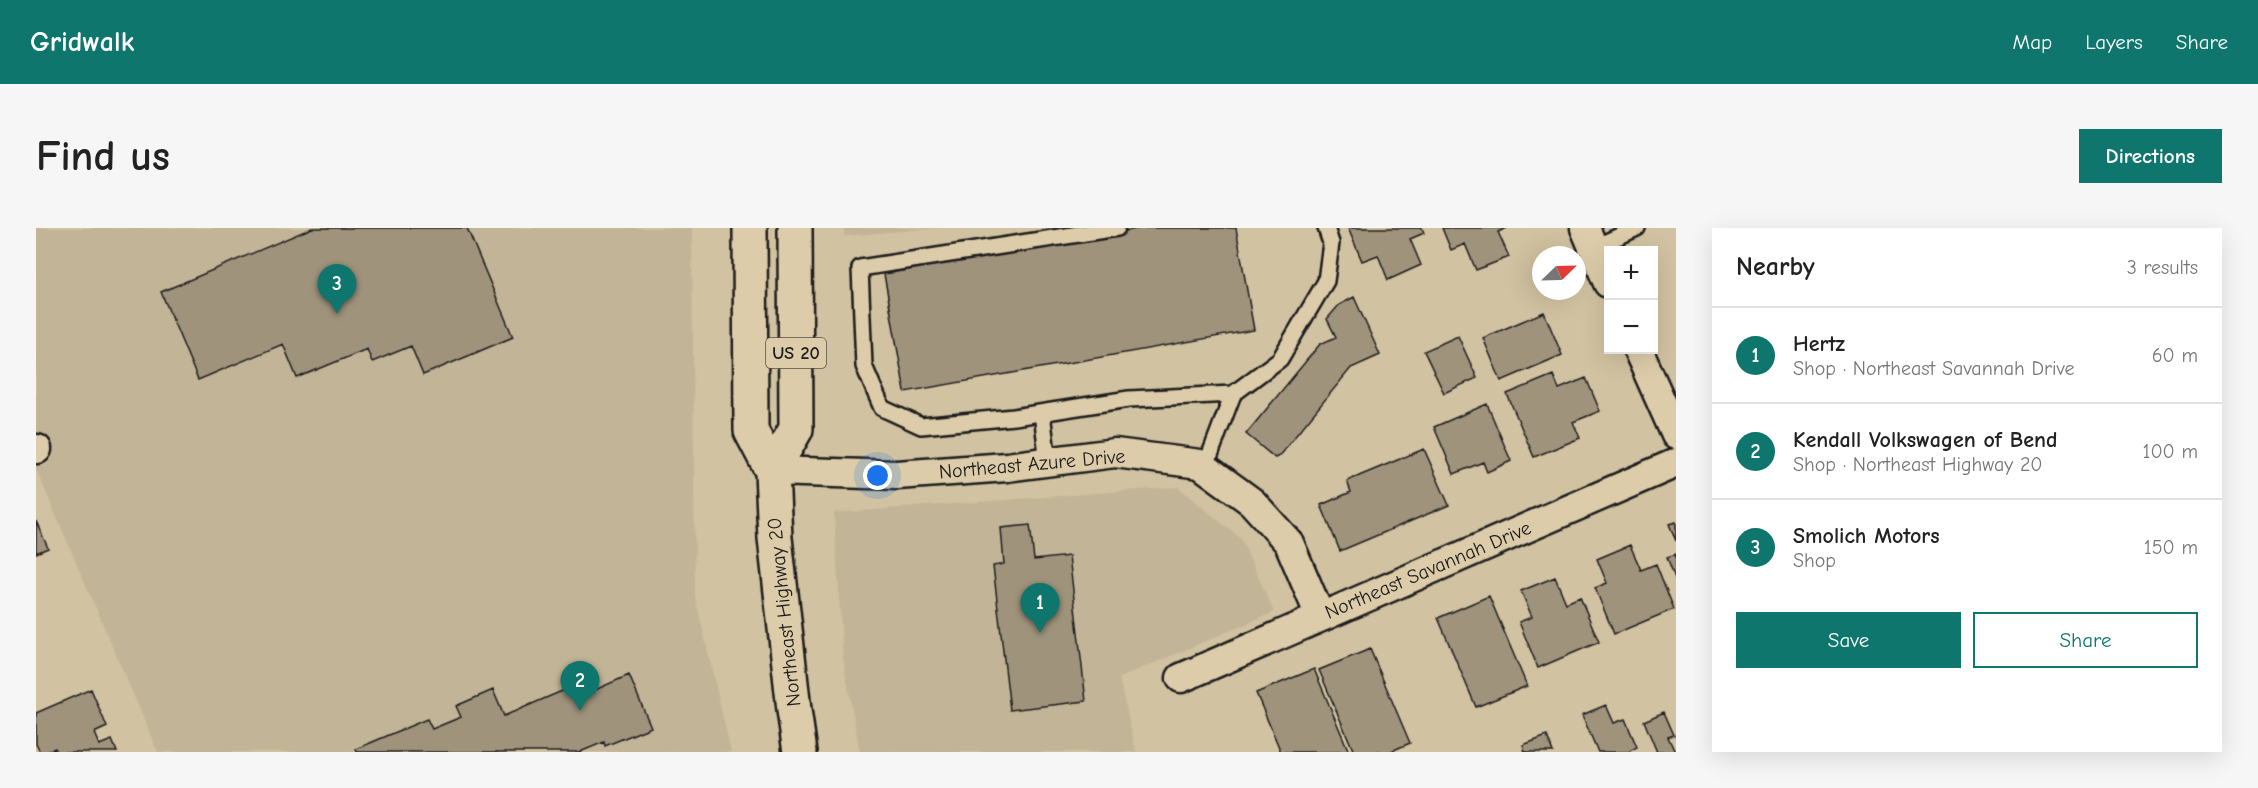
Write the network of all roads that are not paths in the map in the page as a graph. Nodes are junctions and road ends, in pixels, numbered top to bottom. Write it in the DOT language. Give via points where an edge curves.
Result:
graph roads {
  1 [pos="750,228"];
  2 [pos="795,228"];
  3 [pos="1117,228"];
  4 [pos="1326,228"];
  5 [pos="1637,228"];
  6 [pos="1589,238"];
  7 [pos="1604,274"];
  8 [pos="1640,354"];
  9 [pos="1233,394"];
  10 [pos="1042,413"];
  11 [pos="1676,435"];
  12 [pos="1048,462"];
  13 [pos="1676,463"];
  14 [pos="1205,468"];
  15 [pos="772,471"];
  16 [pos="1320,616"];
  17 [pos="1181,678"];
  18 [pos="800,752"];
  1 -- 15 [label="main road, Northeast Highway 20 / US 20" via="751,430"];
  2 -- 15 [label="main road, US 20" via="796,429"];
  3 -- 10 [label="lane" via="860,268 864,366 882,408 921,426"];
  4 -- 9 [label="lane" via="1331,243 1326,281 1280,359"];
  5 -- 6 [label="lane"];
  6 -- 7 [label="street"];
  8 -- 11 [label="street"];
  9 -- 10 [label="lane" via="1129,399"];
  9 -- 14 [label="lane"];
  10 -- 12 [label="lane"];
  12 -- 14 [label="street, Northeast Azure Drive" via="1115,453 1200,464"];
  12 -- 15 [label="street, Northeast Azure Drive" via="897,475"];
  13 -- 16 [label="street, Northeast Savannah Drive"];
  14 -- 16 [label="street, Northeast Azure Drive" via="1252,502 1289,543"];
  15 -- 18 [label="main road, Northeast Highway 20 / US 20" via="775,538"];
  16 -- 17 [label="street, Northeast Savannah Drive"];
}
